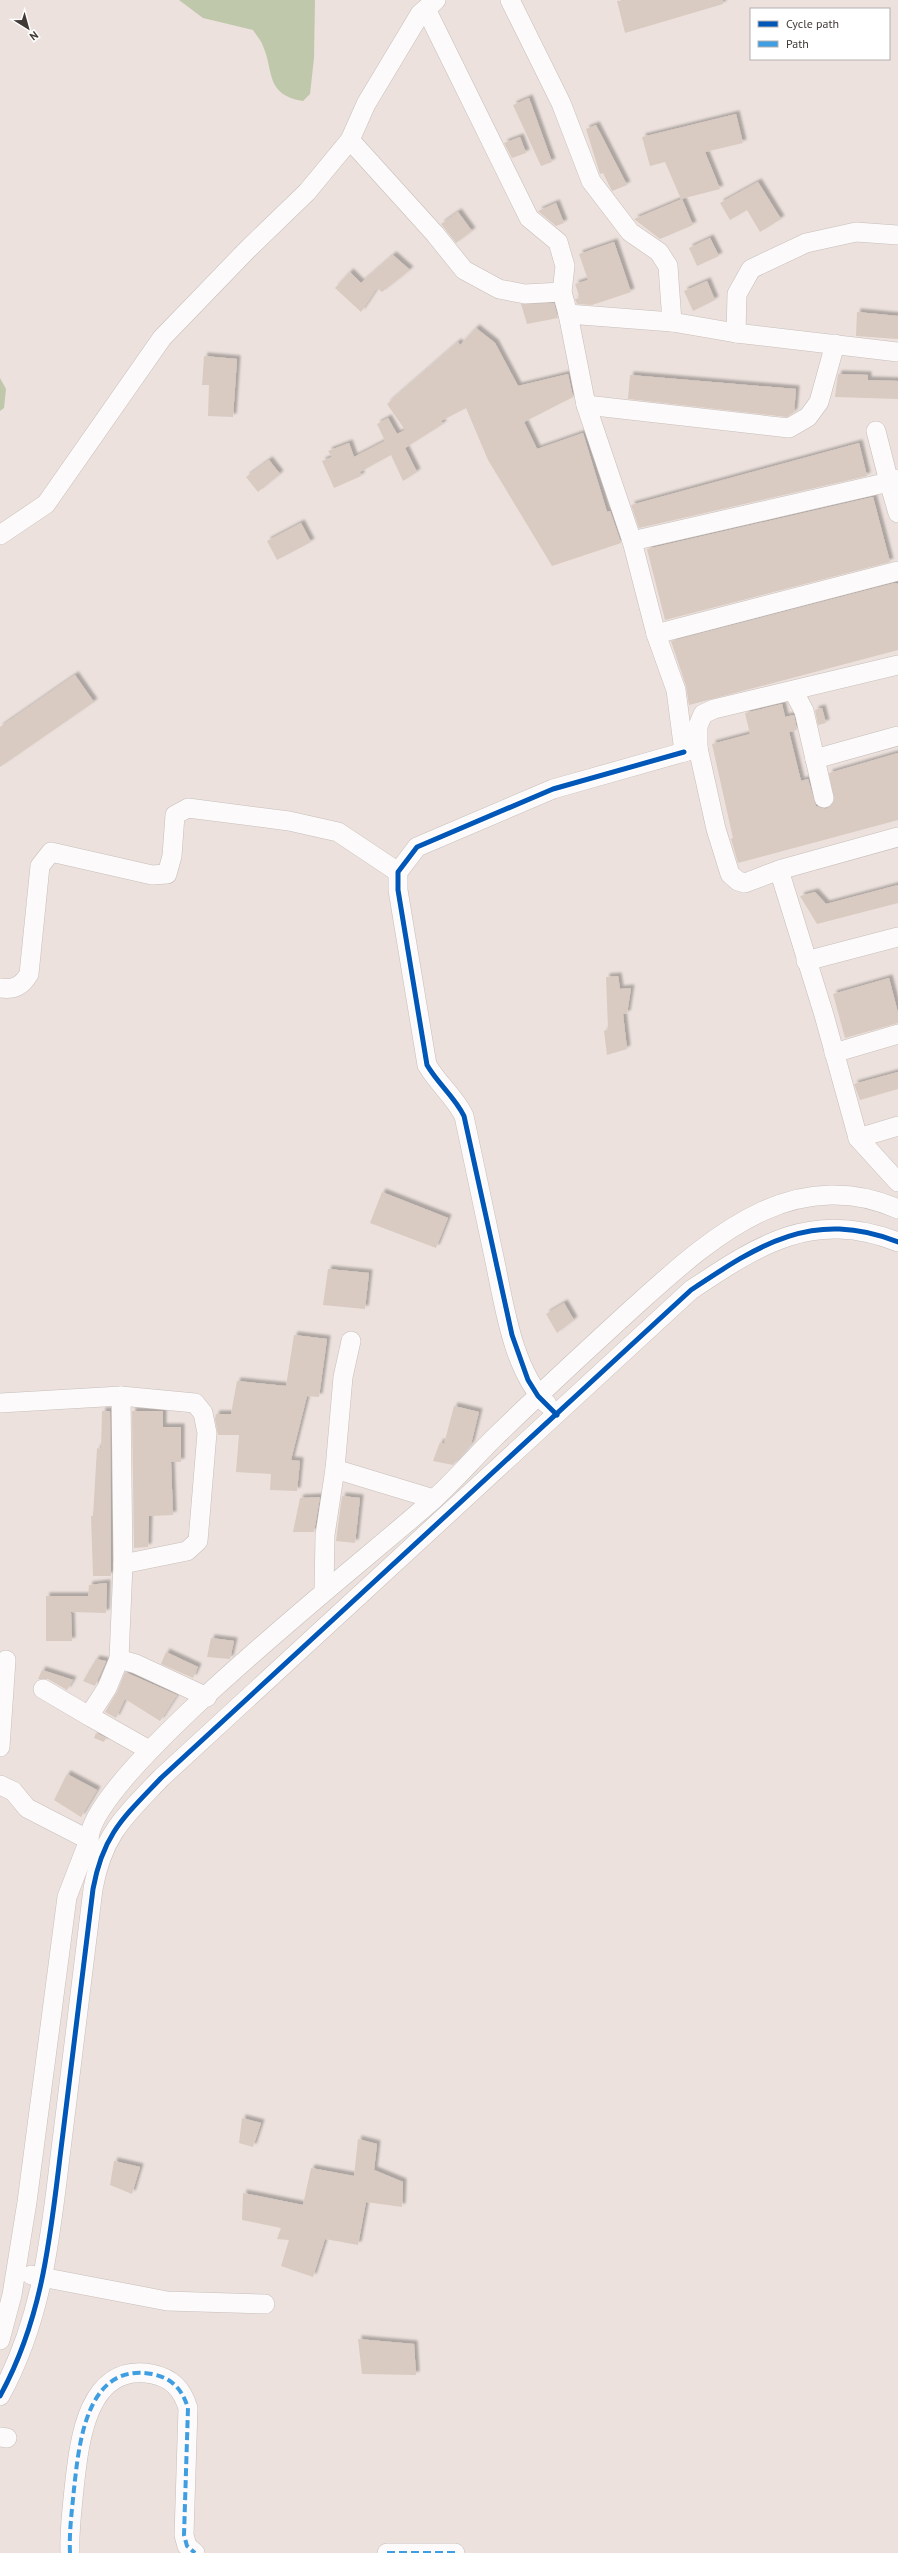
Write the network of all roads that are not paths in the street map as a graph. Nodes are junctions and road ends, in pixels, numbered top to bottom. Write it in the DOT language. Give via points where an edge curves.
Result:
graph roads {
  1 [pos="510,0"];
  2 [pos="431,4"];
  3 [pos="350,140"];
  4 [pos="898,235"];
  5 [pos="562,292"];
  6 [pos="568,314"];
  7 [pos="672,322"];
  8 [pos="736,333"];
  9 [pos="835,344"];
  10 [pos="898,352"];
  11 [pos="586,405"];
  12 [pos="876,431"];
  13 [pos="893,481"];
  14 [pos="898,513"];
  15 [pos="0,535"];
  16 [pos="632,541"];
  17 [pos="898,571"];
  18 [pos="656,634"];
  19 [pos="898,665"];
  20 [pos="794,692"];
  21 [pos="898,736"];
  22 [pos="691,750"];
  23 [pos="815,759"];
  24 [pos="824,798"];
  25 [pos="898,837"];
  26 [pos="779,870"];
  27 [pos="398,872"];
  28 [pos="898,937"];
  29 [pos="806,961"];
  30 [pos="0,988"];
  31 [pos="898,1034"];
  32 [pos="834,1052"];
  33 [pos="898,1126"];
  34 [pos="858,1138"];
  35 [pos="898,1182"];
  36 [pos="898,1209"];
  37 [pos="898,1242"];
  38 [pos="351,1341"];
  39 [pos="121,1396"];
  40 [pos="540,1397"];
  41 [pos="0,1403"];
  42 [pos="557,1414"];
  43 [pos="335,1469"];
  44 [pos="434,1499"];
  45 [pos="123,1564"];
  46 [pos="324,1591"];
  47 [pos="6,1660"];
  48 [pos="119,1660"];
  49 [pos="43,1689"];
  50 [pos="207,1697"];
  51 [pos="89,1716"];
  52 [pos="0,1747"];
  53 [pos="149,1750"];
  54 [pos="0,1785"];
  55 [pos="89,1840"];
  56 [pos="55,2098"];
  57 [pos="40,2204"];
  58 [pos="17,2273"];
  59 [pos="40,2277"];
  60 [pos="265,2304"];
  61 [pos="0,2340"];
  62 [pos="0,2396"];
  63 [pos="70,2553"];
  64 [pos="195,2553"];
  65 [pos="387,2553"];
  66 [pos="455,2553"];
  1 -- 7 [label="street" via="561,103 591,181 630,232 659,252 668,266"];
  2 -- 3 [label="street" via="420,14 366,104"];
  2 -- 5 [label="street" via="529,218 558,242 565,266"];
  3 -- 5 [label="street" via="464,270 499,288 525,294"];
  3 -- 15 [label="street" via="307,192 162,338 46,504"];
  4 -- 8 [label="street" via="856,232 806,243 751,269 737,294"];
  5 -- 6 [label="street"];
  6 -- 7 [label="street"];
  6 -- 11 [label="street"];
  7 -- 8 [label="street"];
  8 -- 9 [label="street"];
  9 -- 10 [label="street"];
  9 -- 11 [label="street" via="819,402 808,417 789,428"];
  11 -- 16 [label="street"];
  12 -- 13 [label="street"];
  13 -- 14 [label="street"];
  13 -- 16 [label="street"];
  16 -- 18 [label="street"];
  17 -- 18 [label="street"];
  18 -- 22 [label="street" via="676,690"];
  19 -- 20 [label="street"];
  20 -- 22 [label="street" via="714,709 703,714"];
  20 -- 23 [label="street" via="804,711"];
  21 -- 23 [label="street"];
  22 -- 26 [label="street" via="730,874 745,882"];
  22 -- 27 [label="street" via="553,789 417,847"];
  23 -- 24 [label="street"];
  25 -- 26 [label="street"];
  26 -- 29 [label="street"];
  27 -- 30 [label="street" via="338,832 289,821 188,808 175,815 172,856 167,874 152,875 51,852 40,866 29,974 24,983 12,989"];
  27 -- 40 [label="street" via="398,890 427,1065 436,1080 457,1101 464,1116 512,1335 528,1380"];
  28 -- 29 [label="street"];
  29 -- 32 [label="street"];
  31 -- 32 [label="street"];
  32 -- 34 [label="street"];
  33 -- 34 [label="street"];
  34 -- 35 [label="street"];
  36 -- 40 [label="street" via="861,1196 833,1194 786,1203 762,1212 718,1237 669,1276"];
  37 -- 42 [label="street" via="834,1228 788,1235 767,1243 692,1290"];
  38 -- 43 [label="street" via="343,1377"];
  39 -- 41 [label="street"];
  39 -- 45 [label="street"];
  39 -- 45 [label="street" via="195,1403 203,1414 207,1433 198,1541 187,1551"];
  40 -- 42 [label="street"];
  40 -- 44 [label="street"];
  42 -- 56 [label="street" via="166,1773 117,1826 101,1855 97,1869"];
  43 -- 44 [label="street"];
  43 -- 46 [label="street" via="325,1535"];
  44 -- 46 [label="street"];
  45 -- 48 [label="street"];
  46 -- 50 [label="street"];
  47 -- 52 [label="street"];
  48 -- 50 [label="street" via="136,1664"];
  48 -- 51 [label="street" via="107,1688"];
  49 -- 51 [label="street"];
  50 -- 53 [label="street"];
  51 -- 53 [label="street"];
  53 -- 55 [label="street" via="112,1794 89,1830"];
  54 -- 55 [label="street" via="13,1791 27,1808"];
  55 -- 56 [label="street" via="67,1897"];
  56 -- 57 [label="street"];
  56 -- 57 [label="street"];
  57 -- 58 [label="street"];
  57 -- 59 [label="street"];
  58 -- 59 [label="street"];
  58 -- 61 [label="street"];
  59 -- 60 [label="street" via="167,2301"];
  59 -- 62 [label="street" via="22,2352"];
  63 -- 64 [label="street" via="77,2466 86,2417 92,2403 110,2384 126,2375 146,2373 164,2378 176,2385 182,2392 188,2408 184,2535 187,2546"];
  65 -- 66 [label="street"];
}
